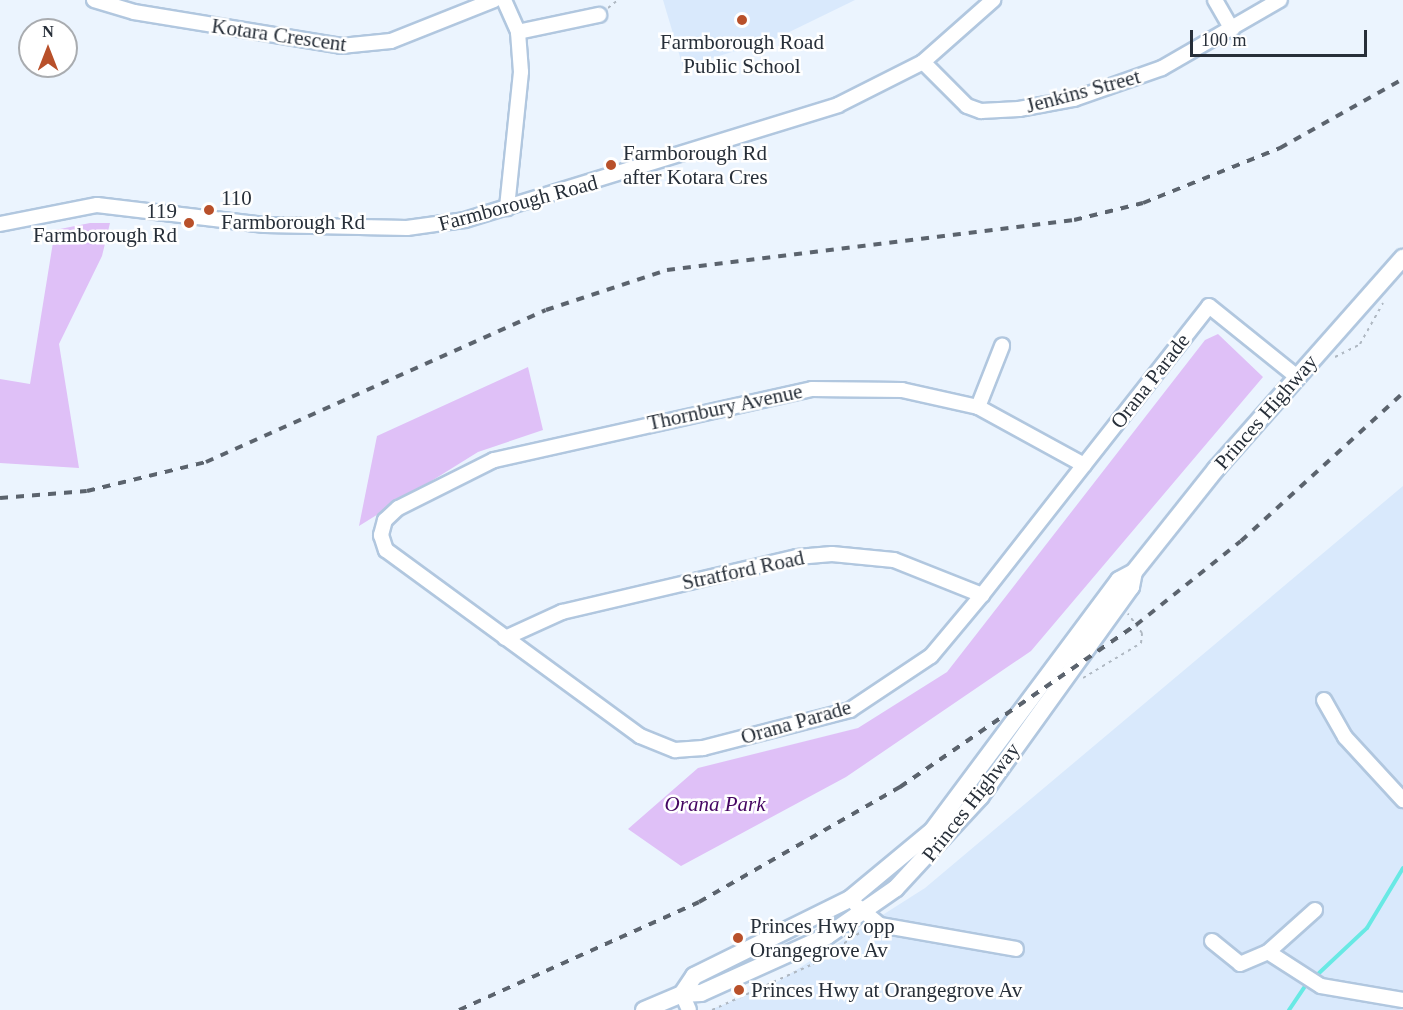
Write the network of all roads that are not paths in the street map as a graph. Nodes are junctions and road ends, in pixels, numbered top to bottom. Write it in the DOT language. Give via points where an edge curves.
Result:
graph roads {
  1 [pos="94,0"];
  2 [pos="494,0"];
  3 [pos="504,0"];
  4 [pos="1215,0"];
  5 [pos="1280,0"];
  6 [pos="988,2"];
  7 [pos="599,15"];
  8 [pos="1232,29"];
  9 [pos="518,32"];
  10 [pos="923,62"];
  11 [pos="507,208"];
  12 [pos="0,224"];
  13 [pos="1403,258"];
  14 [pos="1002,346"];
  15 [pos="1296,376"];
  16 [pos="978,407"];
  17 [pos="1084,465"];
  18 [pos="381,535"];
  19 [pos="1134,572"];
  20 [pos="982,595"];
  21 [pos="505,638"];
  22 [pos="1324,700"];
  23 [pos="1403,800"];
  24 [pos="850,899"];
  25 [pos="1315,910"];
  26 [pos="863,915"];
  27 [pos="1212,941"];
  28 [pos="1016,949"];
  29 [pos="1268,952"];
  30 [pos="682,994"];
  31 [pos="1403,1000"];
  32 [pos="644,1010"];
  33 [pos="689,1010"];
  1 -- 2 [label="street, Kotara Crescent" via="134,12 341,46 391,41"];
  3 -- 9 [label="street"];
  4 -- 8 [label="street"];
  5 -- 8 [label="street, Jenkins Street"];
  6 -- 10 [label="street, Farmborough Road"];
  7 -- 9 [label="street"];
  8 -- 10 [label="street, Jenkins Street" via="1122,85 997,112 955,98"];
  9 -- 11 [label="street" via="520,98"];
  10 -- 11 [label="street, Farmborough Road" via="797,121"];
  11 -- 12 [label="street, Farmborough Road" via="407,228 244,224 97,205"];
  13 -- 15 [label="main road, Princes Highway"];
  14 -- 16 [label="street"];
  15 -- 17 [label="street, Orana Parade" via="1209,306"];
  15 -- 19 [label="main road, Princes Highway"];
  16 -- 17 [label="street, Thornbury Avenue"];
  16 -- 18 [label="street, Thornbury Avenue" via="862,387 752,398 494,460 398,508 385,520"];
  17 -- 20 [label="street, Orana Parade"];
  18 -- 21 [label="street, Orana Parade" via="386,550"];
  19 -- 24 [label="main road, Princes Highway" via="1119,580 946,814"];
  19 -- 26 [label="main road, Princes Highway" via="1131,587 954,831"];
  20 -- 21 [label="street, Stratford Road" via="894,560 832,554 797,557 562,612"];
  20 -- 21 [label="street, Orana Parade" via="931,656 850,710 689,750 662,747 640,736"];
  22 -- 23 [label="street" via="1345,737"];
  24 -- 26 [label="street"];
  24 -- 30 [label="main road, Princes Highway" via="694,976"];
  25 -- 29 [label="street"];
  26 -- 28 [label="street" via="880,926"];
  26 -- 30 [label="main road, Princes Highway" via="701,993"];
  27 -- 29 [label="street" via="1240,964"];
  29 -- 31 [label="street" via="1320,986"];
  30 -- 32 [label="main road, Princes Highway"];
  30 -- 33 [label="street"];
}
